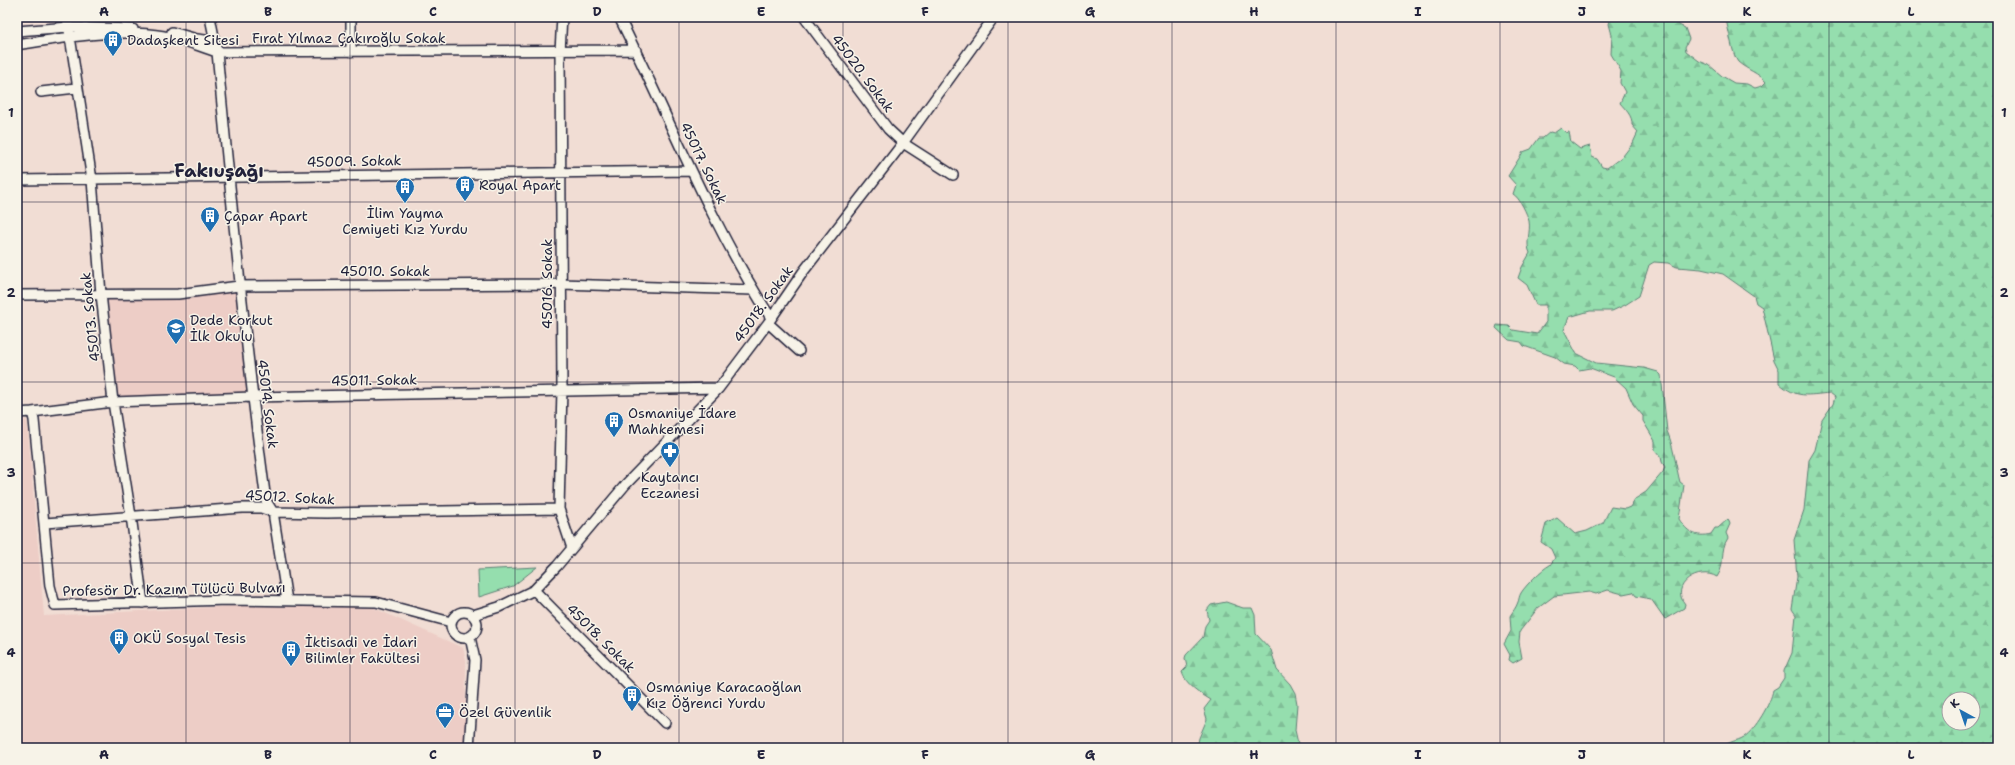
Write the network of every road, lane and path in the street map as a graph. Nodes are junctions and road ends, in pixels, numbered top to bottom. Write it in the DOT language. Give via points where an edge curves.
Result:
graph roads {
  1 [pos="67,17"];
  2 [pos="210,17"];
  3 [pos="351,17"];
  4 [pos="562,17"];
  5 [pos="619,17"];
  6 [pos="804,17"];
  7 [pos="994,17"];
  8 [pos="69,27"];
  9 [pos="17,30"];
  10 [pos="71,37"];
  11 [pos="213,41"];
  12 [pos="17,45"];
  13 [pos="636,50"];
  14 [pos="560,51"];
  15 [pos="217,52"];
  16 [pos="351,52"];
  17 [pos="76,88"];
  18 [pos="41,92"];
  19 [pos="904,143"];
  20 [pos="691,171"];
  21 [pos="561,172"];
  22 [pos="952,175"];
  23 [pos="228,176"];
  24 [pos="17,180"];
  25 [pos="92,180"];
  26 [pos="561,284"];
  27 [pos="239,286"];
  28 [pos="753,290"];
  29 [pos="101,294"];
  30 [pos="17,295"];
  31 [pos="770,320"];
  32 [pos="800,351"];
  33 [pos="719,388"];
  34 [pos="562,389"];
  35 [pos="252,397"];
  36 [pos="113,402"];
  37 [pos="32,412"];
  38 [pos="17,413"];
  39 [pos="559,510"];
  40 [pos="273,512"];
  41 [pos="131,516"];
  42 [pos="45,523"];
  43 [pos="572,548"];
  44 [pos="534,590"];
  45 [pos="287,601"];
  46 [pos="143,603"];
  47 [pos="473,615"];
  48 [pos="451,622"];
  49 [pos="470,637"];
  50 [pos="665,723"];
  51 [pos="469,748"];
  1 -- 8 [label="street, 45013. Sokak"];
  2 -- 11 [label="street, 45014. Sokak"];
  3 -- 16 [label="street"];
  4 -- 14 [label="street, 45016. Sokak"];
  5 -- 13 [label="street, 45017. Sokak"];
  6 -- 19 [label="street, 45020. Sokak" via="888,129"];
  7 -- 19 [label="street, 45018. Sokak"];
  8 -- 9 [label="street"];
  8 -- 10 [label="street, 45013. Sokak"];
  8 -- 11 [label="street" via="175,32"];
  10 -- 12 [label="street, Fırat Yılmaz Çakıroğlu Sokak"];
  10 -- 15 [label="street, Fırat Yılmaz Çakıroğlu Sokak" via="124,34 164,36"];
  10 -- 17 [label="street, 45013. Sokak"];
  11 -- 15 [label="street, 45014. Sokak"];
  13 -- 14 [label="street, Fırat Yılmaz Çakıroğlu Sokak"];
  13 -- 20 [label="street, 45017. Sokak"];
  14 -- 16 [label="street, Fırat Yılmaz Çakıroğlu Sokak"];
  14 -- 21 [label="street, 45016. Sokak"];
  15 -- 16 [label="street, Fırat Yılmaz Çakıroğlu Sokak"];
  15 -- 23 [label="street, 45014. Sokak"];
  17 -- 18 [label="street"];
  17 -- 25 [label="street, 45013. Sokak"];
  19 -- 22 [label="street, 45020. Sokak"];
  19 -- 31 [label="street, 45018. Sokak" via="803,272"];
  20 -- 21 [label="street, 45009. Sokak"];
  20 -- 28 [label="street, 45017. Sokak"];
  21 -- 23 [label="street, 45009. Sokak"];
  21 -- 26 [label="street, 45016. Sokak"];
  23 -- 25 [label="street, 45009. Sokak"];
  23 -- 27 [label="street, 45014. Sokak"];
  24 -- 25 [label="street, 45009. Sokak"];
  25 -- 29 [label="street, 45013. Sokak"];
  26 -- 27 [label="street, 45010. Sokak"];
  26 -- 28 [label="street, 45010. Sokak"];
  26 -- 34 [label="street, 45016. Sokak"];
  27 -- 29 [label="street, 45010. Sokak" via="178,294"];
  27 -- 35 [label="street, 45014. Sokak"];
  28 -- 31 [label="street, 45017. Sokak"];
  29 -- 30 [label="street, 45010. Sokak"];
  29 -- 36 [label="street, 45013. Sokak"];
  31 -- 32 [label="street, 45017. Sokak"];
  31 -- 33 [label="street, 45018. Sokak"];
  33 -- 34 [label="street, 45011. Sokak"];
  33 -- 43 [label="street, 45018. Sokak" via="626,484"];
  34 -- 35 [label="street, 45011. Sokak"];
  34 -- 39 [label="street, 45016. Sokak"];
  35 -- 36 [label="street, 45011. Sokak"];
  35 -- 40 [label="street, 45014. Sokak" via="266,500"];
  36 -- 37 [label="street, 45011. Sokak"];
  36 -- 41 [label="street, 45013. Sokak"];
  37 -- 38 [label="street"];
  37 -- 42 [label="street, Profesör Dr. Kazım Tülücü Bulvarı"];
  39 -- 40 [label="street, 45012. Sokak"];
  39 -- 43 [label="street, 45016. Sokak"];
  40 -- 41 [label="street, 45012. Sokak" via="261,508 242,508"];
  40 -- 45 [label="street, 45014. Sokak"];
  41 -- 42 [label="street, 45012. Sokak"];
  41 -- 46 [label="street, 45013. Sokak"];
  42 -- 46 [label="street, Profesör Dr. Kazım Tülücü Bulvarı" via="50,586 55,605"];
  43 -- 44 [label="street, 45018. Sokak"];
  44 -- 47 [label="street, 45018. Sokak" via="499,607"];
  44 -- 50 [label="street, 45018. Sokak"];
  45 -- 46 [label="street, Profesör Dr. Kazım Tülücü Bulvarı"];
  45 -- 48 [label="street, Profesör Dr. Kazım Tülücü Bulvarı" via="376,602"];
  47 -- 48 [label="street" via="460,612"];
  47 -- 49 [label="street" via="478,627"];
  48 -- 49 [label="street" via="454,634 461,638"];
  49 -- 51 [label="street" via="475,660"];
}
